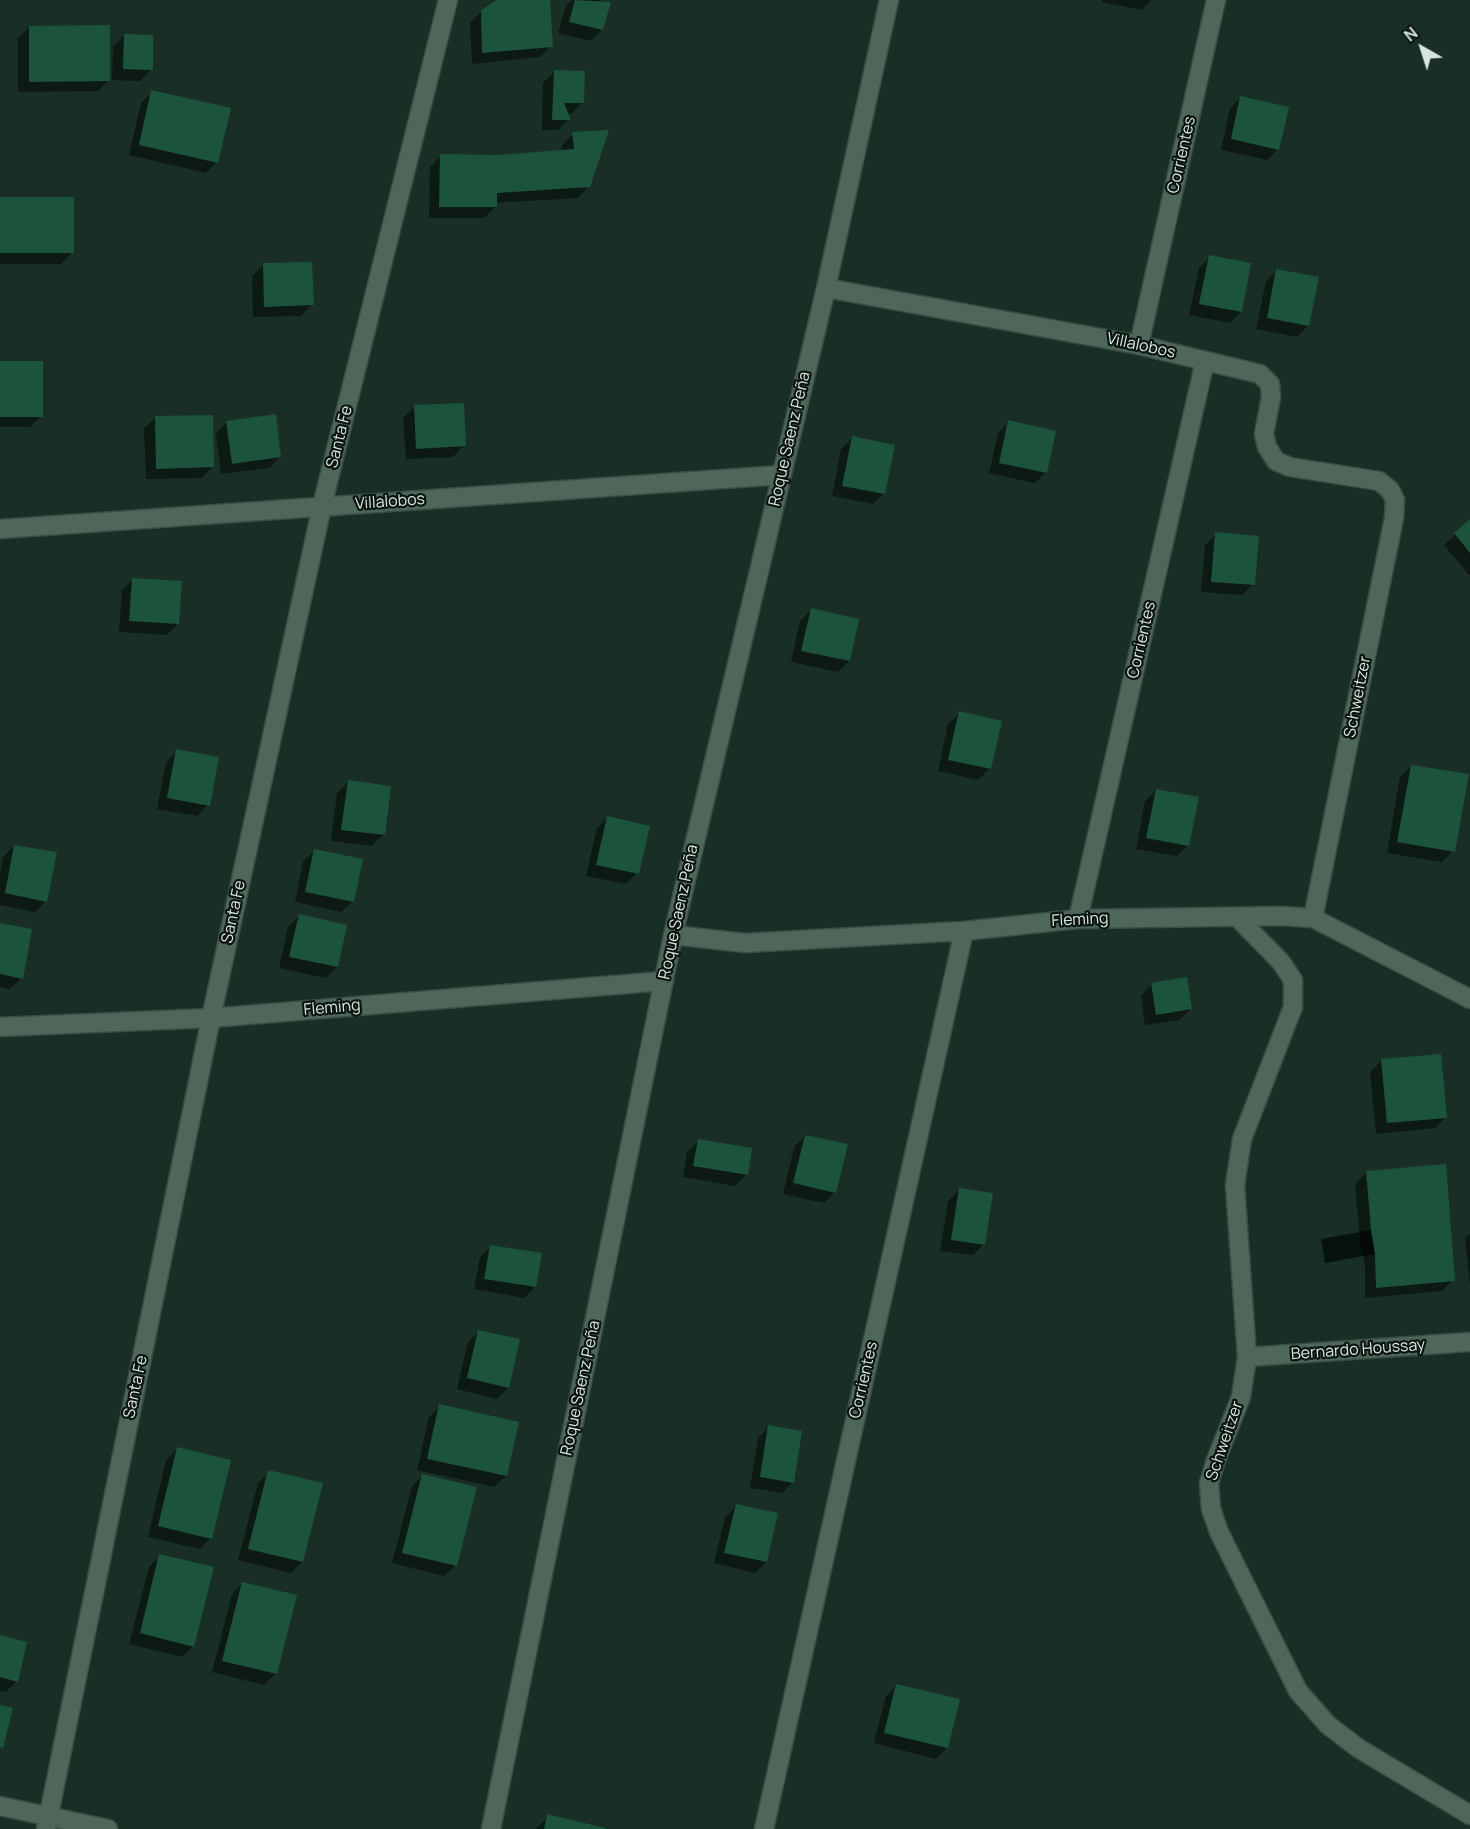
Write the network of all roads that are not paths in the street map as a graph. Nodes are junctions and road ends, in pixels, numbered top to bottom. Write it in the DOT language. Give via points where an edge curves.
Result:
graph roads {
  1 [pos="448,0"];
  2 [pos="889,0"];
  3 [pos="1216,0"];
  4 [pos="826,288"];
  5 [pos="1139,345"];
  6 [pos="1205,361"];
  7 [pos="781,474"];
  8 [pos="1379,480"];
  9 [pos="322,506"];
  10 [pos="0,529"];
  11 [pos="1237,916"];
  12 [pos="1313,918"];
  13 [pos="1078,919"];
  14 [pos="964,932"];
  15 [pos="673,935"];
  16 [pos="664,981"];
  17 [pos="1470,999"];
  18 [pos="211,1018"];
  19 [pos="0,1027"];
  20 [pos="1470,1342"];
  21 [pos="1247,1358"];
  22 [pos="0,1806"];
  23 [pos="1470,1815"];
  24 [pos="47,1823"];
  25 [pos="108,1829"];
  26 [pos="491,1829"];
  27 [pos="764,1829"];
  1 -- 9 [label="street, Santa Fe"];
  2 -- 4 [label="street, Roque Saenz Peña"];
  3 -- 5 [label="street, Corrientes"];
  4 -- 5 [label="street, Villalobos"];
  4 -- 7 [label="street, Roque Saenz Peña"];
  5 -- 6 [label="street, Villalobos"];
  6 -- 8 [label="street, Villalobos" via="1260,374 1270,384 1264,434 1276,460 1290,467"];
  6 -- 13 [label="street, Corrientes"];
  7 -- 9 [label="street, Villalobos"];
  7 -- 15 [label="street, Roque Saenz Peña"];
  8 -- 12 [label="street, Schweitzer" via="1395,500 1394,518"];
  9 -- 10 [label="street, Villalobos"];
  9 -- 18 [label="street, Santa Fe"];
  11 -- 12 [label="street, Fleming"];
  11 -- 13 [label="street, Fleming"];
  11 -- 21 [label="street, Schweitzer" via="1293,980 1293,1007 1242,1139 1235,1185"];
  12 -- 17 [label="street, Fleming"];
  13 -- 14 [label="street, Fleming"];
  14 -- 15 [label="street, Fleming" via="745,943"];
  14 -- 27 [label="street, Corrientes"];
  15 -- 16 [label="street, Roque Saenz Peña"];
  16 -- 18 [label="street, Fleming"];
  16 -- 26 [label="street, Roque Saenz Peña"];
  18 -- 19 [label="street, Fleming"];
  18 -- 24 [label="street, Santa Fe"];
  20 -- 21 [label="street, Bernardo Houssay"];
  21 -- 23 [label="street, Schweitzer" via="1241,1397 1209,1483 1211,1509 1219,1532 1298,1691 1328,1725 1358,1748"];
  22 -- 24 [label="street"];
  24 -- 25 [label="street"];
}
